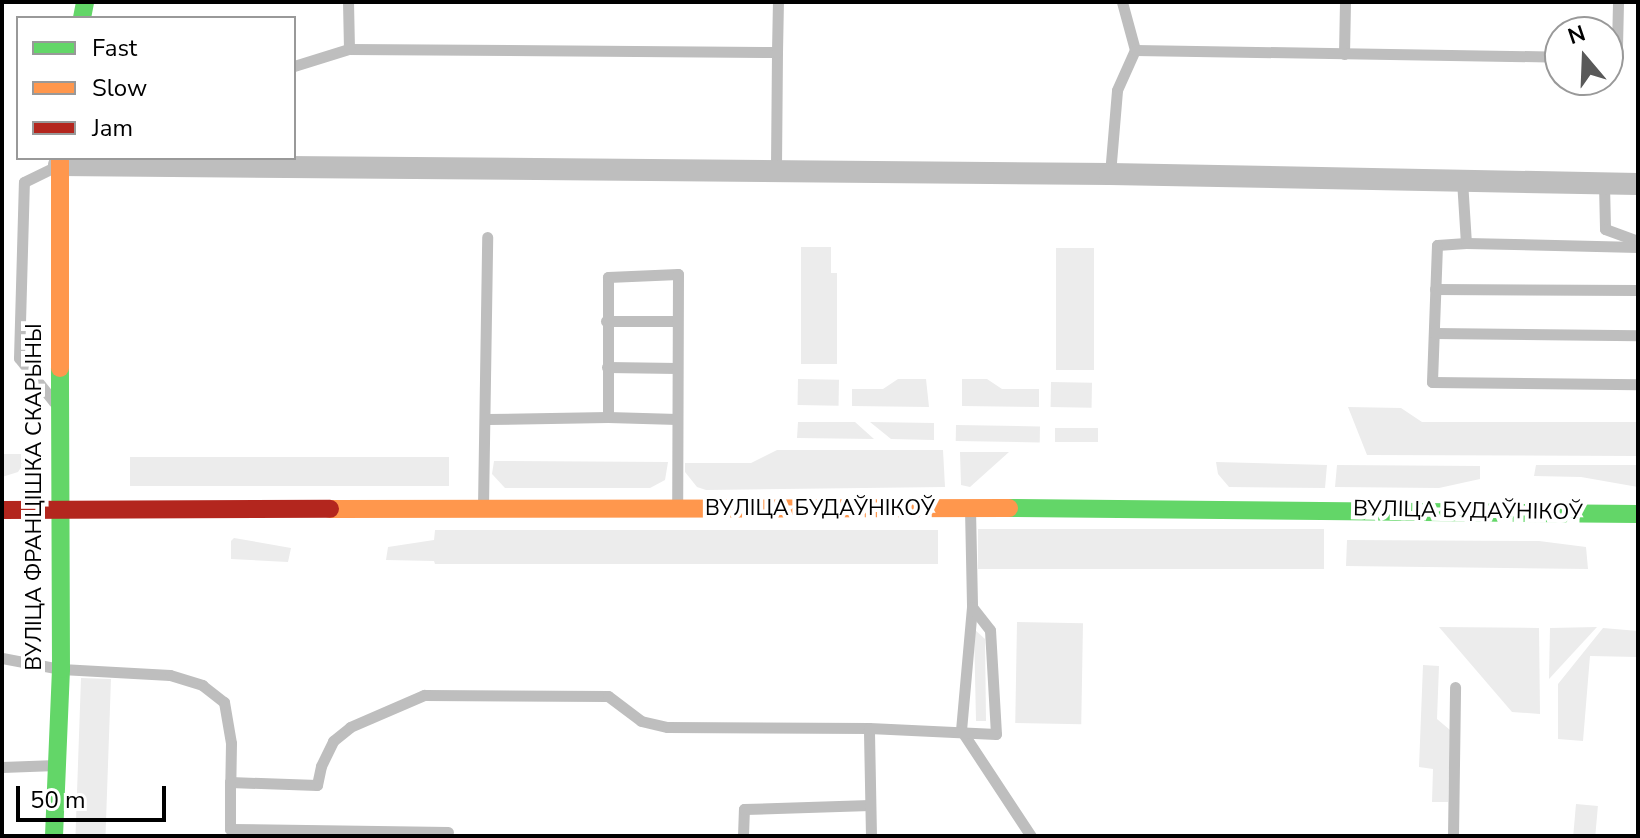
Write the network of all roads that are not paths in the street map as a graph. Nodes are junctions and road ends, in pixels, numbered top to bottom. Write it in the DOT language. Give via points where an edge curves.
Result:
graph roads {
  1 [pos="348,2"];
  2 [pos="778,2"];
  3 [pos="1122,2"];
  4 [pos="1345,2"];
  5 [pos="349,49"];
  6 [pos="1135,50"];
  7 [pos="777,52"];
  8 [pos="1344,54"];
  9 [pos="1544,57"];
  10 [pos="296,65"];
  11 [pos="60,162"];
  12 [pos="291,163"];
  13 [pos="776,171"];
  14 [pos="1110,174"];
  15 [pos="1462,179"];
  16 [pos="1604,184"];
  17 [pos="1638,184"];
  18 [pos="487,237"];
  19 [pos="1466,243"];
  20 [pos="1638,244"];
  21 [pos="1435,289"];
  22 [pos="1638,290"];
  23 [pos="606,321"];
  24 [pos="677,321"];
  25 [pos="1434,333"];
  26 [pos="1638,335"];
  27 [pos="607,367"];
  28 [pos="677,368"];
  29 [pos="1638,384"];
  30 [pos="59,408"];
  31 [pos="608,417"];
  32 [pos="487,419"];
  33 [pos="677,419"];
  34 [pos="59,509"];
  35 [pos="970,509"];
  36 [pos="2,510"];
  37 [pos="677,510"];
  38 [pos="484,511"];
  39 [pos="1638,514"];
  40 [pos="972,607"];
  41 [pos="2,658"];
  42 [pos="61,669"];
  43 [pos="1455,687"];
  44 [pos="869,728"];
  45 [pos="961,730"];
  46 [pos="56,765"];
  47 [pos="2,767"];
  48 [pos="230,782"];
  49 [pos="870,805"];
  50 [pos="448,832"];
  51 [pos="54,836"];
  52 [pos="743,836"];
  53 [pos="871,836"];
  54 [pos="1031,836"];
  55 [pos="1453,836"];
  1 -- 5 [label="lane"];
  2 -- 7 [label="lane"];
  3 -- 6 [label="lane"];
  4 -- 8 [label="lane"];
  5 -- 7 [label="lane"];
  5 -- 10 [label="lane"];
  6 -- 8 [label="lane"];
  6 -- 14 [label="lane" via="1117,90"];
  7 -- 13 [label="lane"];
  8 -- 9 [label="lane"];
  11 -- 12 [label="street"];
  11 -- 30 [label="main road, ВУЛІЦА ФРАНЦІШКА СКАРЫНЫ"];
  11 -- 30 [label="lane" via="24,182 19,358"];
  12 -- 13 [label="street"];
  13 -- 14 [label="street"];
  14 -- 15 [label="street"];
  15 -- 16 [label="street"];
  15 -- 19 [label="lane"];
  16 -- 17 [label="street"];
  16 -- 20 [label="lane" via="1605,229"];
  18 -- 32 [label="lane" via="482,402"];
  19 -- 20 [label="lane"];
  19 -- 21 [label="lane" via="1437,245"];
  21 -- 22 [label="lane"];
  21 -- 25 [label="lane"];
  23 -- 24 [label="lane"];
  23 -- 24 [label="lane" via="608,277 678,274"];
  23 -- 27 [label="lane"];
  24 -- 28 [label="lane"];
  25 -- 26 [label="lane"];
  25 -- 29 [label="lane" via="1432,382"];
  27 -- 28 [label="lane"];
  27 -- 31 [label="lane"];
  28 -- 33 [label="lane"];
  30 -- 34 [label="main road, ВУЛІЦА ФРАНЦІШКА СКАРЫНЫ"];
  31 -- 32 [label="lane"];
  31 -- 33 [label="lane"];
  32 -- 38 [label="lane"];
  33 -- 37 [label="lane"];
  34 -- 36 [label="main road, ВУЛІЦА БУДАЎНІКОЎ"];
  34 -- 38 [label="main road, ВУЛІЦА БУДАЎНІКОЎ"];
  34 -- 42 [label="main road, ВУЛІЦА ФРАНЦІШКА СКАРЫНЫ"];
  35 -- 37 [label="main road, ВУЛІЦА БУДАЎНІКОЎ"];
  35 -- 39 [label="main road, ВУЛІЦА БУДАЎНІКОЎ"];
  35 -- 40 [label="lane"];
  37 -- 38 [label="main road, ВУЛІЦА БУДАЎНІКОЎ"];
  40 -- 45 [label="lane"];
  40 -- 45 [label="lane" via="990,630 996,734"];
  41 -- 42 [label="lane"];
  42 -- 46 [label="main road, ВУЛІЦА ФРАНЦІШКА СКАРЫНЫ"];
  42 -- 48 [label="lane" via="170,675 202,685 224,702"];
  43 -- 55 [label="lane"];
  44 -- 45 [label="lane"];
  44 -- 48 [label="lane" via="667,727 641,721 608,696 424,695 350,727 333,741 317,785"];
  44 -- 49 [label="lane"];
  45 -- 54 [label="lane"];
  46 -- 47 [label="lane"];
  46 -- 51 [label="main road, ВУЛІЦА ФРАНЦІШКА СКАРЫНЫ"];
  48 -- 50 [label="lane" via="230,829"];
  49 -- 52 [label="lane" via="744,809"];
  49 -- 53 [label="lane"];
}
